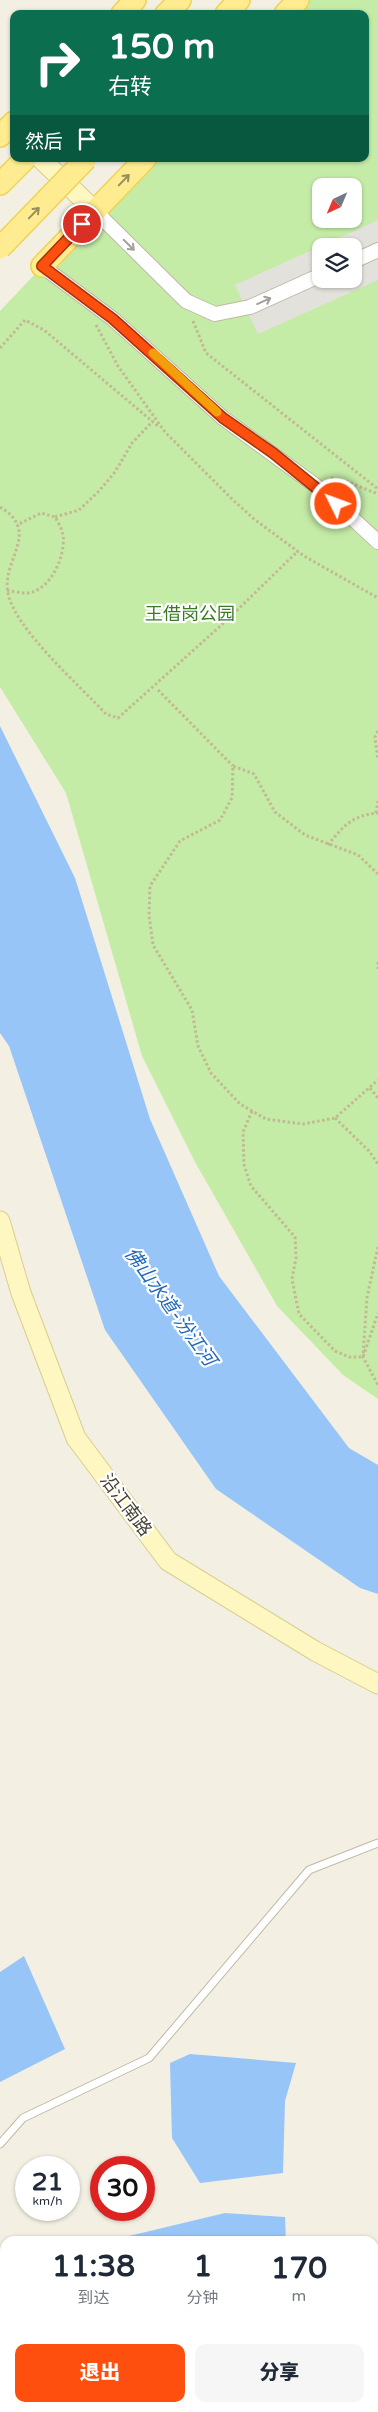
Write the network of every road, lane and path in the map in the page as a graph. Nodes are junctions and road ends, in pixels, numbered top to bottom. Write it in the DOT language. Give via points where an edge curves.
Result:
graph roads {
  1 [pos="135,0"];
  2 [pos="180,0"];
  3 [pos="239,0"];
  4 [pos="298,0"];
  5 [pos="126,10"];
  6 [pos="170,10"];
  7 [pos="230,10"];
  8 [pos="289,10"];
  9 [pos="22,162"];
  10 [pos="44,162"];
  11 [pos="83,162"];
  12 [pos="142,162"];
  13 [pos="0,184"];
  14 [pos="95,211"];
  15 [pos="0,248"];
  16 [pos="378,250"];
  17 [pos="362,257"];
  18 [pos="42,266"];
  19 [pos="312,280"];
  20 [pos="78,292"];
  21 [pos="194,304"];
  22 [pos="0,348"];
  23 [pos="153,421"];
  24 [pos="166,432"];
  25 [pos="298,472"];
  26 [pos="378,489"];
  27 [pos="378,494"];
  28 [pos="0,507"];
  29 [pos="55,517"];
  30 [pos="17,525"];
  31 [pos="378,542"];
  32 [pos="298,551"];
  33 [pos="7,591"];
  34 [pos="378,598"];
  35 [pos="158,690"];
  36 [pos="378,731"];
  37 [pos="378,760"];
  38 [pos="233,766"];
  39 [pos="378,801"];
  40 [pos="377,813"];
  41 [pos="328,845"];
  42 [pos="378,874"];
  43 [pos="378,962"];
  44 [pos="378,969"];
  45 [pos="378,1080"];
  46 [pos="370,1088"];
  47 [pos="378,1098"];
  48 [pos="252,1111"];
  49 [pos="335,1118"];
  50 [pos="378,1164"];
  51 [pos="0,1221"];
  52 [pos="378,1247"];
  53 [pos="378,1313"];
  54 [pos="364,1358"];
  55 [pos="378,1385"];
  56 [pos="378,1684"];
  57 [pos="378,1843"];
  58 [pos="0,2144"];
  1 -- 5 [label="main road"];
  2 -- 6 [label="main road"];
  3 -- 7 [label="main road"];
  4 -- 8 [label="main road"];
  9 -- 13 [label="main road"];
  10 -- 14 [label="street"];
  15 -- 11 [label="main road, one-way, bridge"];
  14 -- 12 [label="main road, one-way"];
  14 -- 18 [label="main road"];
  14 -- 21 [label="street, one-way" via="186,301"];
  16 -- 17 [label="street"];
  18 -- 20 [label="street"];
  21 -- 19 [label="street, one-way" via="215,314 250,307"];
  20 -- 24 [label="path" via="118,366"];
  20 -- 25 [label="street" via="127,331 223,418"];
  21 -- 26 [label="path" via="193,322 206,353"];
  22 -- 23 [label="path" via="25,320 44,330"];
  23 -- 24 [label="path"];
  23 -- 29 [label="path" via="132,443 99,491 79,510"];
  24 -- 32 [label="path" via="247,513"];
  25 -- 27 [label="path" via="348,482"];
  25 -- 31 [label="street"];
  28 -- 30 [label="path" via="12,514"];
  29 -- 30 [label="path" via="41,513"];
  29 -- 33 [label="path" via="63,533 63,549 56,570 43,585 28,593"];
  30 -- 33 [label="path" via="20,531 18,548 10,566"];
  32 -- 33 [label="path" via="118,718 106,714 37,640 12,609"];
  32 -- 34 [label="path" via="325,570"];
  35 -- 38 [label="path"];
  36 -- 37 [label="path" via="375,737"];
  38 -- 41 [label="path" via="254,774 275,812 305,835"];
  38 -- 48 [label="path" via="232,798 220,820 180,841 150,886 149,915 153,945 192,1010 198,1046 211,1073 240,1104"];
  39 -- 40 [label="path"];
  40 -- 41 [label="path" via="362,814 343,827"];
  41 -- 42 [label="path" via="358,855"];
  43 -- 44 [label="path"];
  45 -- 46 [label="path"];
  46 -- 47 [label="path"];
  46 -- 49 [label="path"];
  48 -- 49 [label="path" via="266,1119 303,1124"];
  48 -- 54 [label="path" via="243,1132 244,1165 252,1186 295,1237 292,1279 300,1314 335,1351 349,1357"];
  49 -- 50 [label="path"];
  51 -- 56 [label="street, 沿江南路" via="21,1293 76,1438 168,1561 314,1651"];
  52 -- 54 [label="path" via="367,1298"];
  53 -- 54 [label="path"];
  54 -- 55 [label="path"];
  57 -- 58 [label="lane" via="309,1870 149,2058 23,2118"];
}
